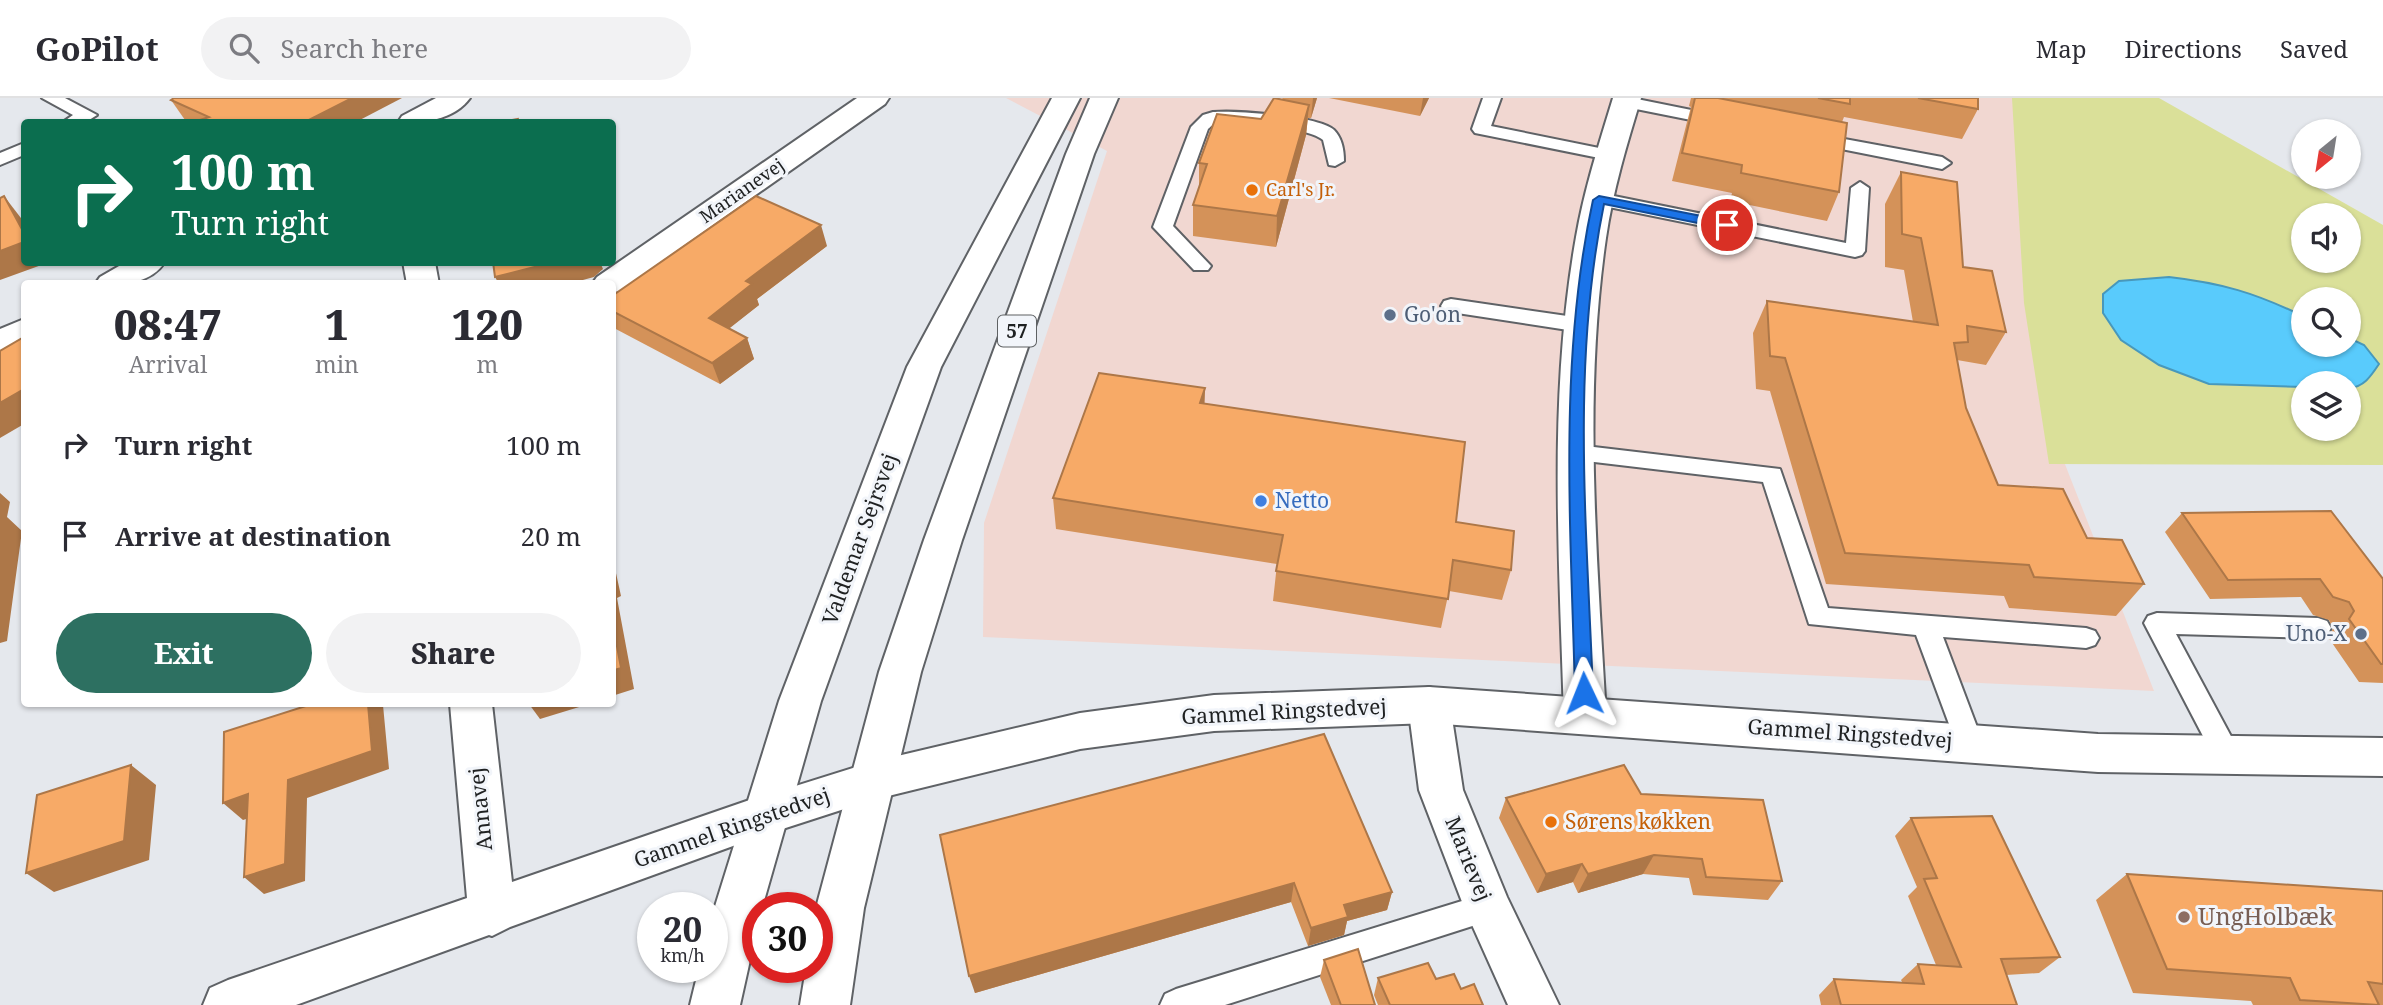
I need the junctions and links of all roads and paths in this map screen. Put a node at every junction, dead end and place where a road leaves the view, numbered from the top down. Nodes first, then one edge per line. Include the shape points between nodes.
1 (51, 98) edge
2 (456, 98) edge
3 (875, 98) edge
4 (1066, 98) edge
5 (1104, 98) edge
6 (1492, 98) edge
7 (1626, 100) edge
8 (79, 119) edge
9 (418, 119) edge
10 (1744, 125) edge
11 (1797, 135) edge
12 (21, 150) edge
13 (1609, 155) junction
14 (0, 160) edge
15 (1335, 161) dead end
16 (1942, 163) dead end
17 (1860, 188) dead end
18 (1599, 200) junction
19 (143, 266) edge
20 (1201, 266) dead end
21 (118, 280) edge
22 (614, 280) edge
23 (1451, 306) dead end
24 (1581, 325) junction
25 (21, 332) edge
26 (0, 343) edge
27 (1577, 453) junction
28 (1926, 625) junction
29 (2318, 628) dead end
30 (2086, 638) dead end
31 (1429, 705) junction
32 (471, 707) edge
33 (1585, 716) junction
34 (1969, 743) junction
35 (2227, 755) junction
36 (2383, 757) edge
37 (873, 781) junction
38 (764, 815) junction
39 (1488, 907) junction
40 (492, 914) junction
41 (228, 1005) edge
42 (715, 1005) edge
43 (825, 1005) edge
44 (1176, 1005) edge
45 (1534, 1005) edge

1 - 8 lane via 88,115
2 - 9 street
3 - 22 street, Marianevej
4 - 38 street, Valdemar Sejrsvej via 924,368 800,701
5 - 37 street, 57 via 943,540 900,673
6 - 13 lane via 1481,129
7 - 10 lane
7 - 13 street
11 - 16 lane
12 - 14 lane
13 - 18 street
15 - 20 lane via 1335,146 1325,132 1310,126 1211,117 1200,127 1163,227
17 - 18 lane via 1855,251
18 - 24 street
19 - 21 street
23 - 24 lane
24 - 27 street
25 - 26 street
27 - 28 lane via 1772,475 1818,617
27 - 33 street
28 - 30 lane
28 - 34 lane
29 - 35 lane via 2157,623
31 - 33 street, Gammel Ringstedvej
31 - 37 street, Gammel Ringstedvej via 1180,716 1080,732
31 - 39 street, Marievej via 1441,790
32 - 40 street, Annavej
33 - 34 street, Gammel Ringstedvej
34 - 35 street, Gammel Ringstedvej via 2098,753
35 - 36 street, Gammel Ringstedvej
37 - 38 street, Gammel Ringstedvej
37 - 43 street, 57 via 840,908
38 - 40 street, Gammel Ringstedvej
38 - 42 street, Valdemar Sejrsvej
39 - 44 lane
39 - 45 street, Marievej
40 - 41 street, Gammel Ringstedvej

